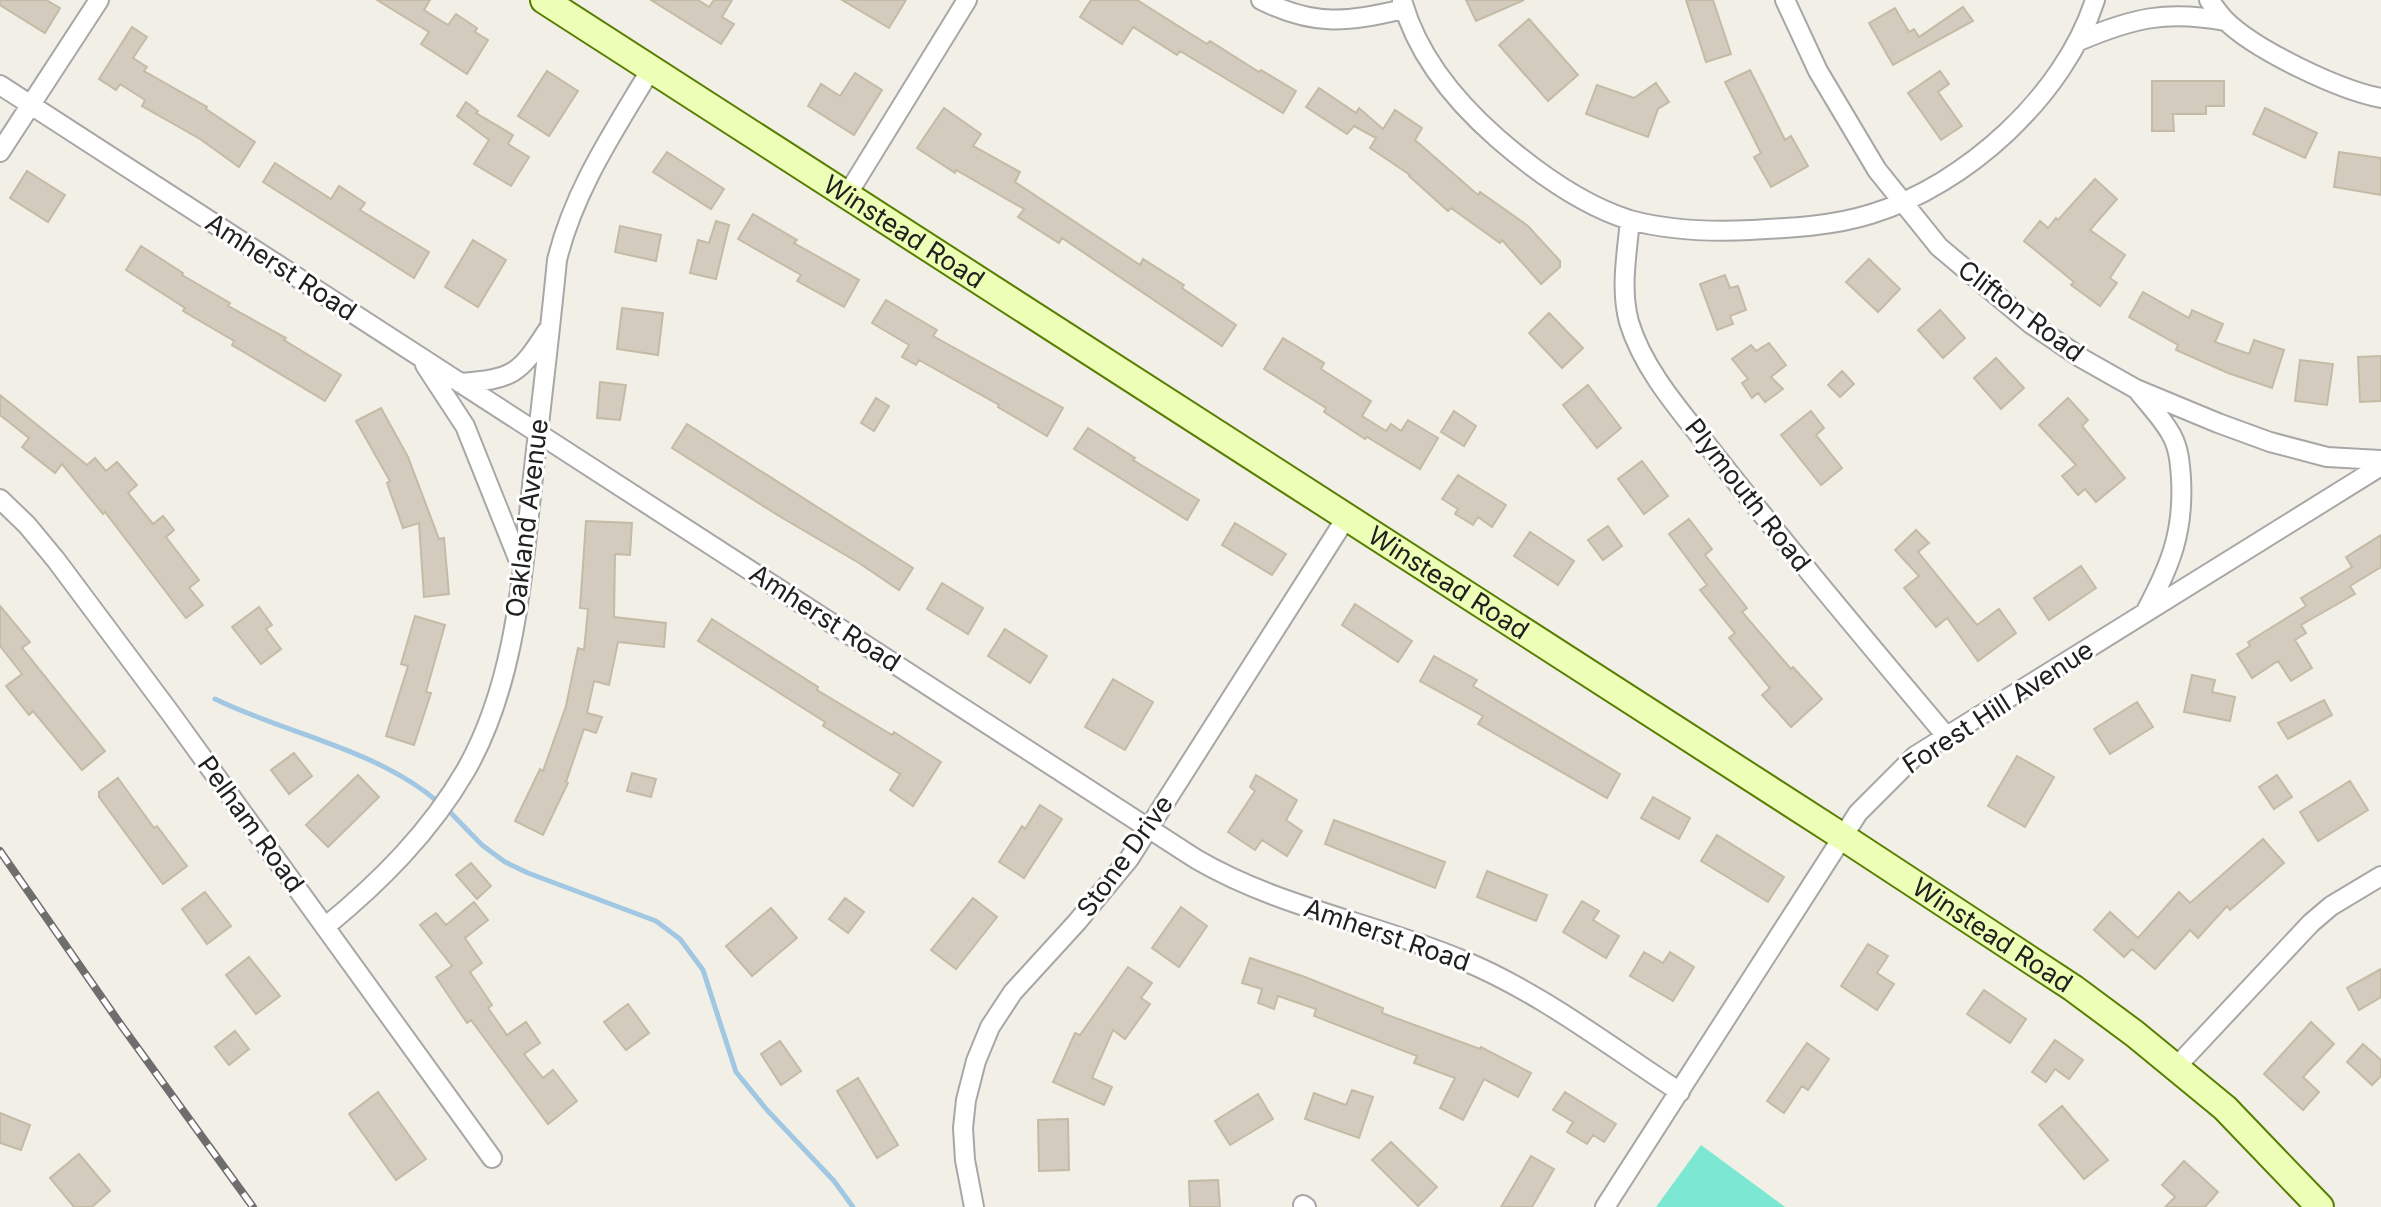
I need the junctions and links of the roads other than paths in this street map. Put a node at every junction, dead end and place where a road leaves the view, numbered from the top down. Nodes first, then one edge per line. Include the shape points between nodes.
1 (99, 0) edge
2 (544, 0) edge
3 (967, 0) edge
4 (1261, 0) edge
5 (1785, 0) edge
6 (2095, 0) edge
7 (2209, 0) edge
8 (1403, 5) edge
9 (2225, 21) junction
10 (2079, 41) junction
11 (651, 69) junction
12 (0, 85) edge
13 (2381, 98) edge
14 (31, 105) junction
15 (0, 152) edge
16 (847, 195) junction
17 (1903, 203) junction
18 (1630, 220) junction
19 (550, 327) junction
20 (415, 354) junction
21 (460, 383) junction
22 (2136, 389) junction
23 (538, 433) junction
24 (2381, 460) edge
25 (2381, 466) edge
26 (0, 499) edge
27 (1346, 518) junction
28 (522, 572) junction
29 (2146, 611) junction
30 (1947, 737) junction
31 (1150, 828) junction
32 (1843, 837) junction
33 (2381, 876) edge
34 (325, 927) junction
35 (2176, 1067) junction
36 (1680, 1092) junction
37 (492, 1158) dead end
38 (974, 1207) edge
39 (1605, 1207) edge
40 (2320, 1207) edge

1 - 14 street
2 - 11 street, Winstead Road
3 - 16 street
4 - 8 street via 1296,16 1331,21
5 - 17 street, Clifton Road via 1837,104
6 - 10 street
7 - 9 street
8 - 18 street via 1444,83 1478,121 1546,176
9 - 10 street via 2163,15
9 - 13 street via 2299,66
10 - 17 street via 2040,95 1988,148 1952,177
11 - 16 street, Winstead Road
11 - 19 street, Oakland Avenue via 587,178 564,232
12 - 14 street, Amherst Road
14 - 15 street
14 - 20 street, Amherst Road
16 - 27 street, Winstead Road
17 - 18 street via 1830,223 1776,229 1727,231
17 - 22 street, Clifton Road via 1939,247 2006,304
18 - 30 street, Plymouth Road via 1624,290 1629,322 1643,356 1746,495
19 - 21 street via 521,368 509,376
19 - 23 street, Oakland Avenue
20 - 21 street, Amherst Road
20 - 28 street via 465,426
21 - 23 street, Amherst Road
22 - 24 street, Clifton Road via 2270,442 2327,457
22 - 29 street via 2173,437 2182,489 2177,544
23 - 28 street, Oakland Avenue
23 - 31 street, Amherst Road
25 - 29 street, Forest Hill Avenue
26 - 34 street, Pelham Road via 56,560
27 - 31 street, Stone Drive
27 - 32 street, Winstead Road
28 - 34 street, Oakland Avenue via 502,683 467,769 409,849
29 - 30 street, Forest Hill Avenue
30 - 32 street, Forest Hill Avenue via 1885,783
31 - 36 street, Amherst Road via 1232,880 1412,941 1504,979
31 - 38 street, Stone Drive via 1086,912 1013,992 990,1027 964,1114
32 - 35 street, Winstead Road via 2073,988
32 - 36 street, Forest Hill Avenue
33 - 35 street via 2311,923
34 - 37 street, Pelham Road
35 - 40 street, Winstead Road via 2225,1108
36 - 39 street, Forest Hill Avenue

